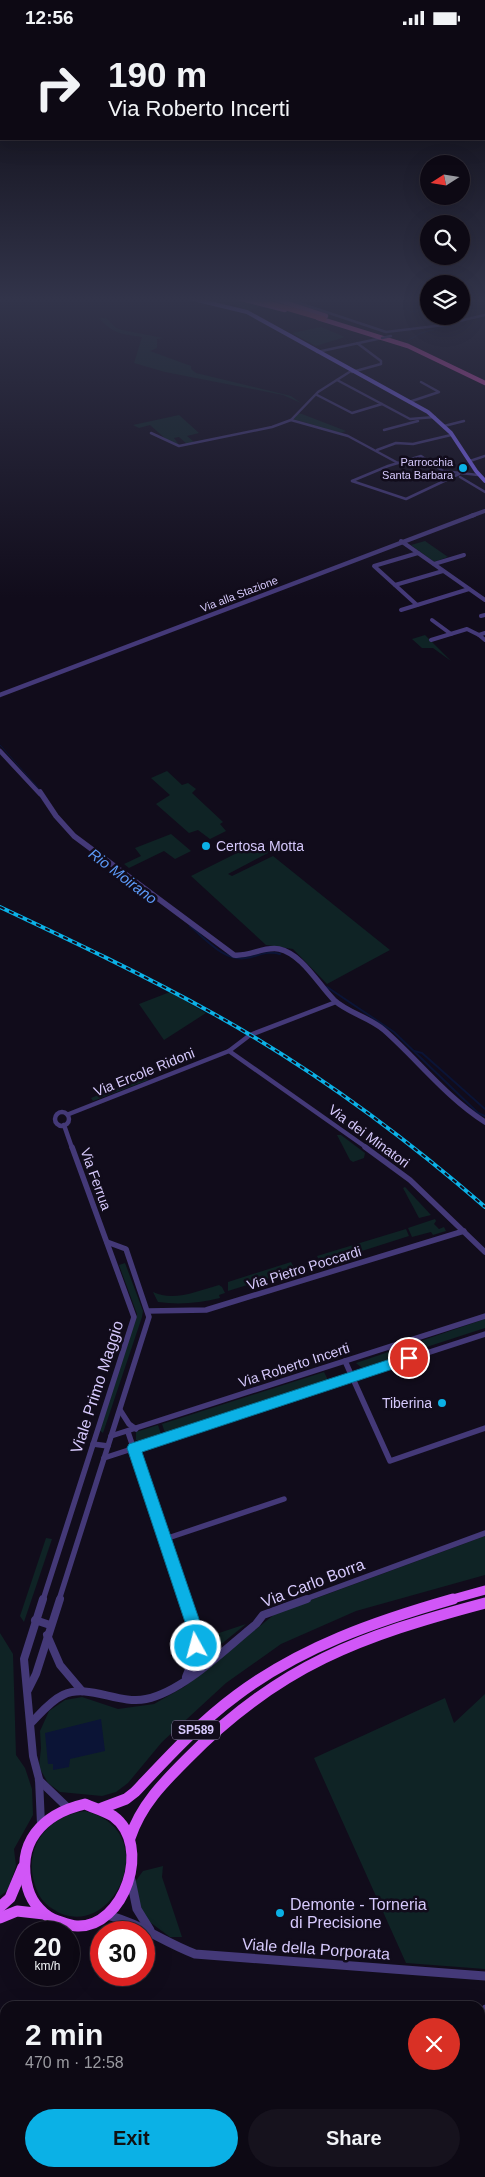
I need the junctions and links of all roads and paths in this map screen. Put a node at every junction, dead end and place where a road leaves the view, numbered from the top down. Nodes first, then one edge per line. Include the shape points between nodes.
1 (314, 398) edge
2 (323, 398) edge
3 (372, 398) edge
4 (402, 398) edge
5 (422, 398) edge
6 (410, 402) junction
7 (382, 403) junction
8 (435, 417) junction
9 (420, 419) junction
10 (291, 420) junction
11 (464, 421) dead end
12 (444, 426) junction
13 (384, 430) dead end
14 (151, 433) dead end
15 (451, 435) junction
16 (377, 450) junction
17 (485, 456) edge
18 (470, 461) junction
19 (398, 463) junction
20 (443, 471) junction
21 (458, 475) junction
22 (478, 475) junction
23 (422, 477) dead end
24 (485, 481) edge
25 (485, 492) edge
26 (485, 511) edge
27 (401, 541) junction
28 (418, 553) junction
29 (464, 555) dead end
30 (434, 564) junction
31 (443, 571) junction
32 (395, 585) junction
33 (469, 589) junction
34 (485, 600) edge
35 (417, 605) junction
36 (401, 611) dead end
37 (432, 621) dead end
38 (485, 633) edge
39 (451, 634) junction
40 (479, 635) junction
41 (431, 640) dead end
42 (485, 640) edge
43 (0, 695) edge
44 (0, 751) edge
45 (336, 1002) junction
46 (228, 1051) junction
47 (69, 1115) junction
48 (485, 1122) edge
49 (64, 1125) junction
50 (464, 1231) junction
51 (107, 1242) junction
52 (485, 1252) edge
53 (148, 1311) junction
54 (485, 1316) edge
55 (485, 1334) edge
56 (345, 1361) junction
57 (352, 1377) junction
58 (120, 1410) junction
59 (485, 1428) edge
60 (136, 1429) junction
61 (128, 1432) junction
62 (111, 1437) junction
63 (93, 1444) junction
64 (108, 1446) junction
65 (134, 1448) junction
66 (104, 1458) junction
67 (284, 1499) dead end
68 (485, 1533) edge
69 (165, 1539) junction
70 (485, 1590) edge
71 (485, 1603) edge
72 (35, 1620) junction
73 (50, 1625) junction
74 (47, 1635) junction
75 (186, 1678) junction
76 (28, 1691) junction
77 (82, 1691) junction
78 (31, 1723) junction
79 (39, 1779) junction
80 (67, 1807) junction
81 (102, 1808) junction
82 (41, 1825) junction
83 (130, 1838) junction
84 (25, 1860) junction
85 (131, 1880) junction
86 (0, 1907) edge
87 (44, 1914) junction
88 (107, 1915) junction
89 (0, 1919) edge
90 (130, 1921) edge
91 (144, 1921) edge
92 (155, 1934) edge
93 (485, 1977) edge

1 - 10 street
2 - 7 street via 352,413
3 - 7 street
4 - 6 main road
5 - 6 street
6 - 8 main road
7 - 9 street via 410,419
8 - 9 street
8 - 12 main road
9 - 13 street
10 - 14 street via 272,427 179,446
10 - 16 street via 348,436
11 - 12 street
12 - 15 main road
15 - 16 street via 413,444 396,443
15 - 18 main road
16 - 19 street
17 - 18 street
18 - 22 main road
19 - 20 street via 421,456
19 - 21 street via 352,481 406,499
20 - 21 street
20 - 23 street
21 - 22 street
21 - 25 street
22 - 24 main road
26 - 27 street, Via alla Stazione
27 - 28 street
27 - 43 street, Via alla Stazione
28 - 30 street
28 - 32 street via 374,566
29 - 30 street
30 - 31 street
31 - 32 street
31 - 33 street
32 - 35 street
33 - 34 street
33 - 35 street
35 - 36 street
37 - 39 street
38 - 40 street
39 - 40 street via 470,629
39 - 41 street
40 - 42 street
44 - 45 street via 80,841 229,953 241,956 259,950 279,949 295,957
45 - 46 street, Via Ercole Ridoni via 250,1035
45 - 48 street via 382,1028 465,1109
46 - 47 street, Via Ercole Ridoni
46 - 50 street, Via dei Minatori via 379,1155
47 - 49 street via 70,1120
47 - 49 street via 59,1113 54,1117 56,1124
49 - 51 street, Via Ferrua
50 - 52 street, Via dei Minatori
50 - 53 street, Via Pietro Poccardi via 206,1309
51 - 53 street via 126,1249
51 - 63 street, Viale Primo Maggio via 134,1317
53 - 58 street, Viale Primo Maggio via 149,1317
54 - 56 street, Via Roberto Incerti
55 - 57 street, Via Roberto Incerti
56 - 57 street
56 - 60 street, Via Roberto Incerti
57 - 59 street via 390,1461
57 - 65 street, Via Roberto Incerti
58 - 60 street
58 - 62 street, Viale Primo Maggio
60 - 61 street, Via Roberto Incerti
61 - 62 street, Via Roberto Incerti
61 - 65 street
62 - 64 street, Viale Primo Maggio
63 - 64 street
63 - 72 street, Viale Primo Maggio
64 - 66 street, Viale Primo Maggio
65 - 66 street, Via Roberto Incerti
65 - 69 street
66 - 73 street, Viale Primo Maggio
67 - 69 street
68 - 75 street, Via Carlo Borra via 262,1615 256,1624
69 - 75 street via 196,1635 193,1662
70 - 81 main road, SP589 via 371,1623 297,1656 211,1716 135,1792
71 - 83 main road, SP589 via 371,1636 326,1656 271,1687 220,1725 160,1786 137,1815
72 - 73 street
72 - 76 street, Viale Primo Maggio via 24,1659
73 - 74 street, Viale Primo Maggio
74 - 76 street, Viale Primo Maggio
74 - 77 street via 63,1670
75 - 77 street, Via Carlo Borra via 161,1694 131,1701
76 - 78 street, Viale Primo Maggio
77 - 78 street via 63,1695
78 - 79 street, Viale Primo Maggio via 33,1757
79 - 80 street
79 - 82 street, Viale Primo Maggio
80 - 81 main road, SP589 via 85,1804
80 - 82 main road, SP589
81 - 83 main road, SP589 via 123,1825
82 - 84 main road, SP589
83 - 85 main road, SP589 via 134,1866
84 - 86 main road, SP589 via 10,1898
84 - 87 main road, SP589 via 28,1889
85 - 88 main road, SP589
85 - 91 street via 137,1909
87 - 88 main road, SP589 via 58,1923 75,1926
87 - 89 main road, SP589 via 16,1911
88 - 90 street, Viale della Porporata
92 - 93 street, Viale della Porporata via 195,1954

